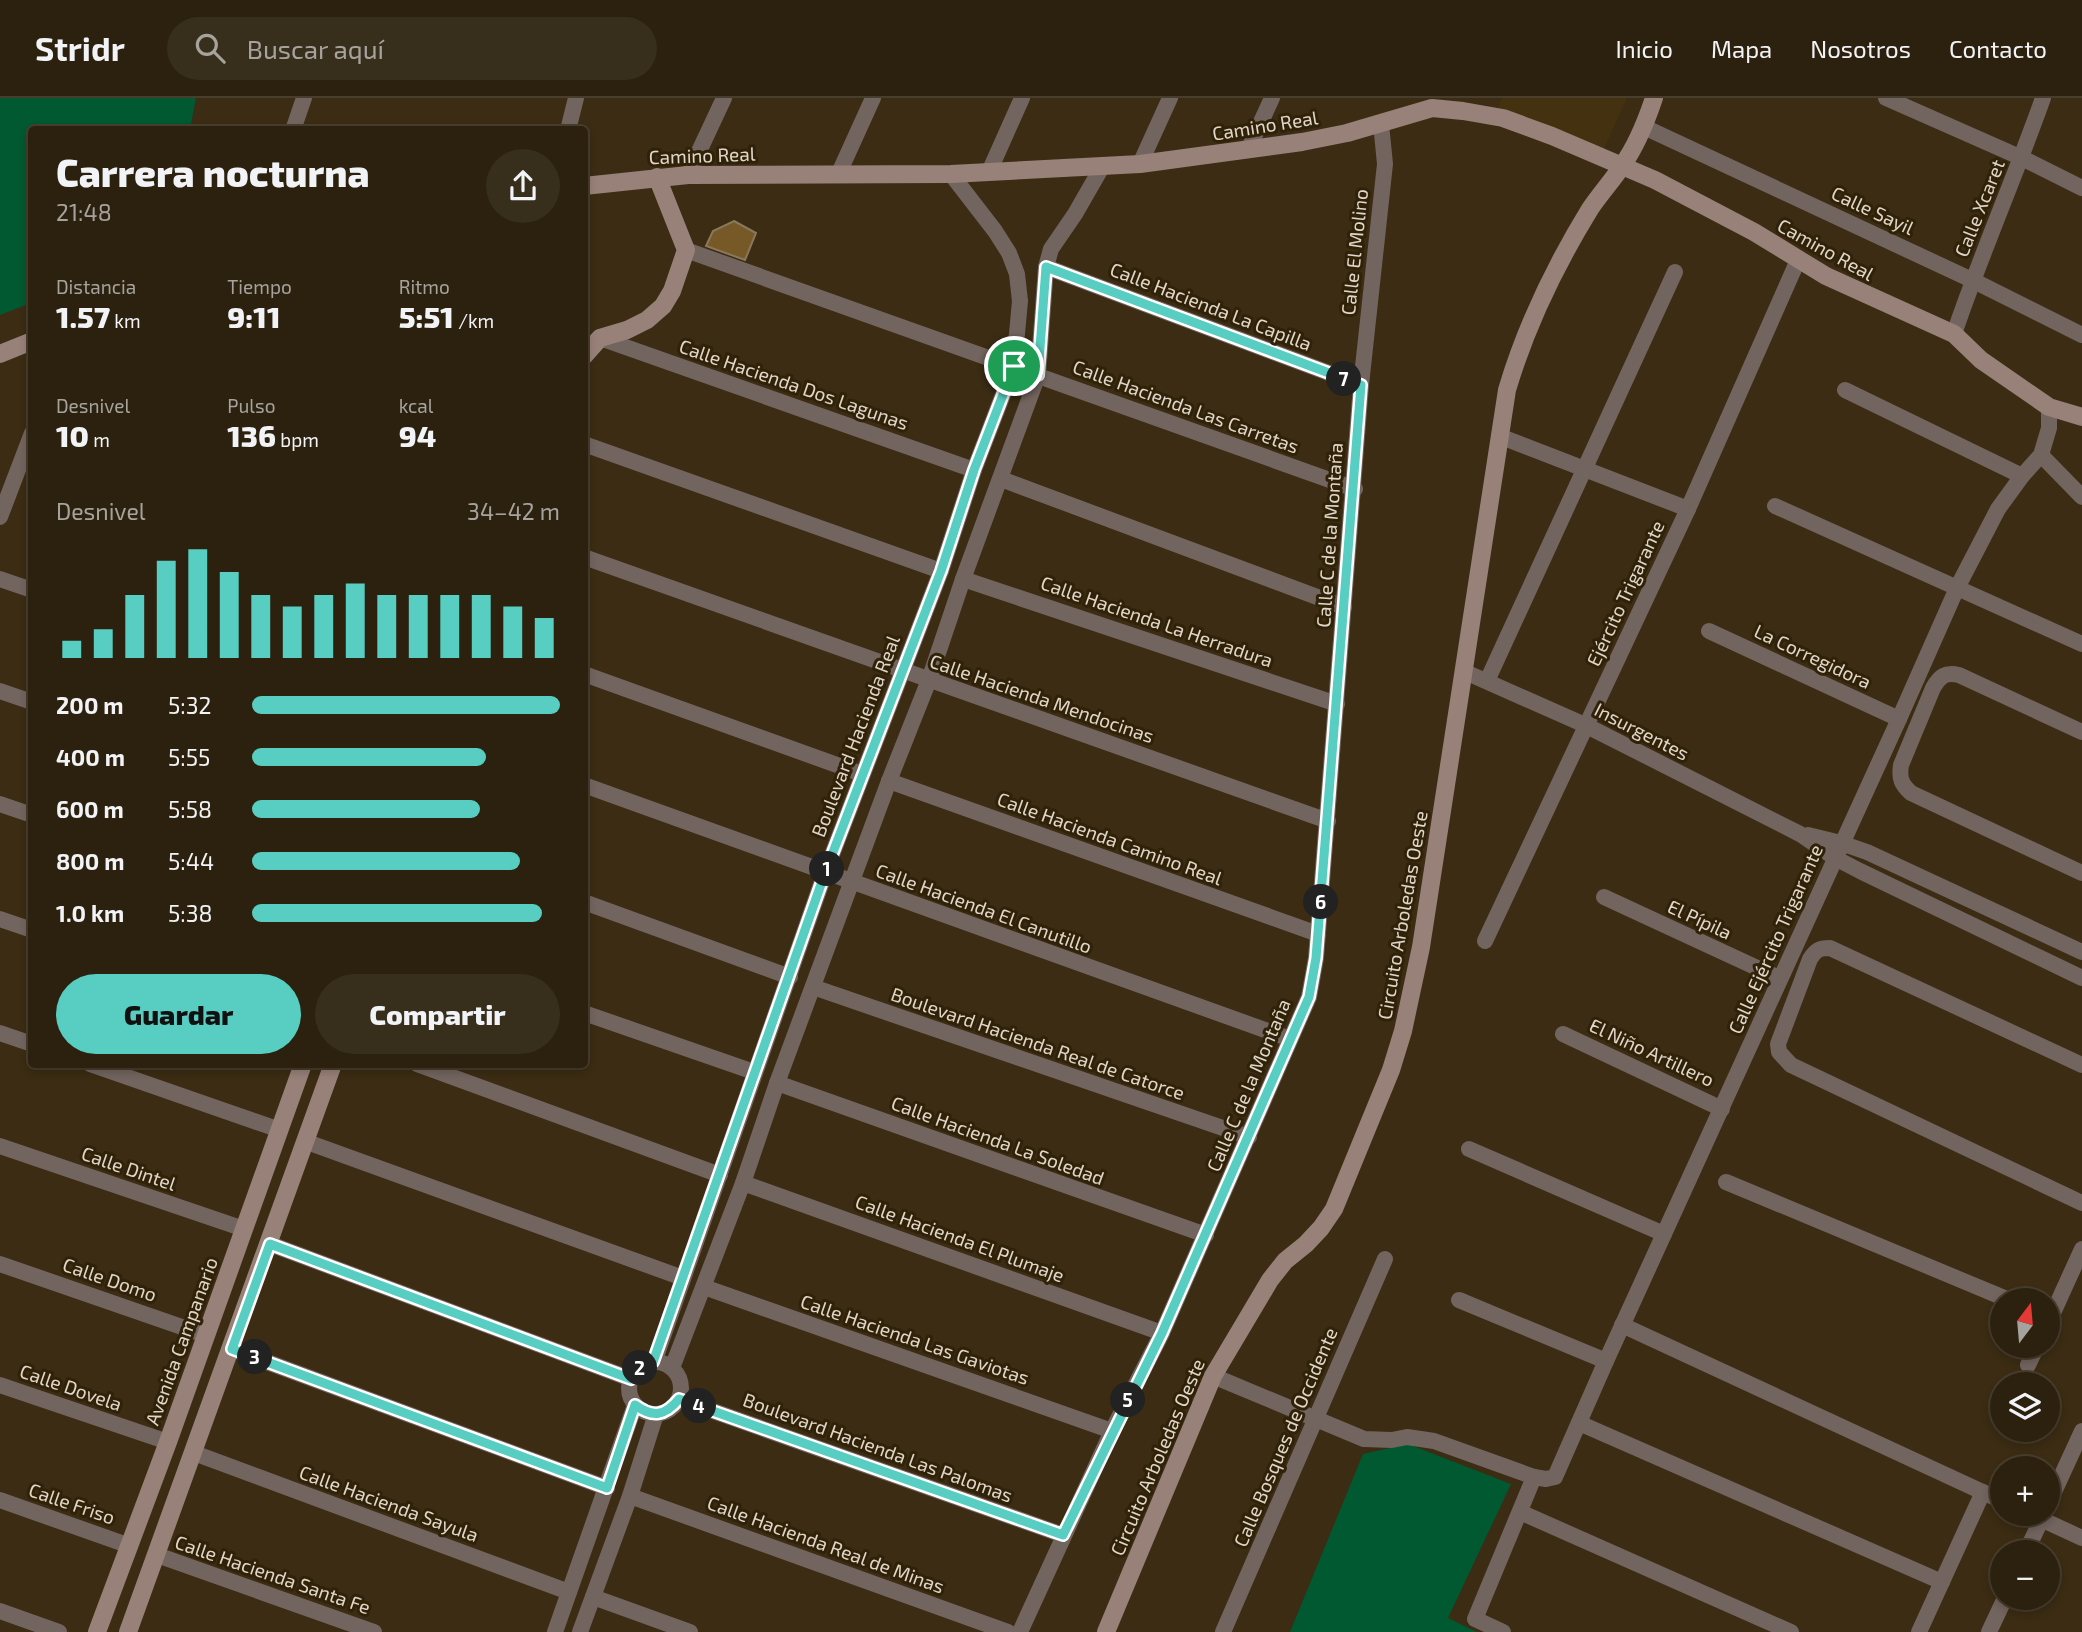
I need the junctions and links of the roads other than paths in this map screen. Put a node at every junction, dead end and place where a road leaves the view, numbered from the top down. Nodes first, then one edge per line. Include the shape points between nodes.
1 (304, 98) edge
2 (576, 98) edge
3 (724, 98) edge
4 (873, 98) edge
5 (1022, 98) edge
6 (1170, 98) edge
7 (1272, 98) edge
8 (1654, 98) edge
9 (1886, 98) edge
10 (2043, 98) edge
11 (1430, 103) edge
12 (1381, 124) junction
13 (294, 126) edge
14 (569, 126) edge
15 (1644, 127) junction
16 (1248, 150) junction
17 (2022, 158) junction
18 (1140, 164) junction
19 (1623, 165) junction
20 (1101, 167) junction
21 (989, 172) junction
22 (839, 173) junction
23 (688, 174) junction
24 (951, 174) junction
25 (657, 177) junction
26 (588, 186) edge
27 (2082, 188) edge
28 (686, 250) junction
29 (1798, 260) junction
30 (1046, 267) junction
31 (1675, 272) dead end
32 (1972, 280) junction
33 (1954, 334) junction
34 (2082, 335) edge
35 (600, 338) junction
36 (28, 343) edge
37 (588, 352) edge
38 (0, 354) edge
39 (1014, 366) junction
40 (1038, 375) junction
41 (1361, 385) junction
42 (1845, 390) dead end
43 (2049, 407) junction
44 (2082, 417) edge
45 (1499, 436) junction
46 (588, 444) edge
47 (28, 454) edge
48 (2041, 455) junction
49 (1584, 468) junction
50 (974, 470) junction
51 (24, 474) edge
52 (2022, 476) junction
53 (1001, 479) junction
54 (1354, 489) junction
55 (2082, 497) edge
56 (1775, 506) dead end
57 (1688, 509) junction
58 (0, 517) edge
59 (588, 558) edge
60 (941, 571) junction
61 (0, 579) edge
62 (963, 579) junction
63 (1957, 588) junction
64 (28, 589) edge
65 (1345, 607) junction
66 (1709, 631) dead end
67 (2082, 644) edge
68 (903, 671) junction
69 (1463, 671) junction
70 (588, 675) edge
71 (929, 680) junction
72 (1488, 681) junction
73 (0, 691) edge
74 (28, 701) edge
75 (1337, 704) junction
76 (1899, 719) junction
77 (1585, 725) junction
78 (2082, 732) edge
79 (862, 774) junction
80 (889, 781) junction
81 (588, 786) edge
82 (0, 804) edge
83 (28, 814) edge
84 (1328, 821) junction
85 (1838, 850) junction
86 (825, 873) junction
87 (2082, 873) edge
88 (851, 883) junction
89 (1604, 897) dead end
90 (588, 903) edge
91 (0, 919) edge
92 (28, 929) edge
93 (1318, 934) junction
94 (1485, 941) dead end
95 (2082, 952) edge
96 (790, 977) junction
97 (1779, 978) junction
98 (2082, 978) edge
99 (813, 987) junction
100 (588, 1014) edge
101 (0, 1033) edge
102 (1563, 1034) dead end
103 (1290, 1039) junction
104 (28, 1043) edge
105 (2082, 1065) edge
106 (102, 1068) edge
107 (302, 1068) edge
108 (332, 1068) edge
109 (428, 1068) edge
110 (754, 1072) junction
111 (777, 1083) junction
112 (1722, 1109) junction
113 (280, 1130) junction
114 (1249, 1137) junction
115 (307, 1142) junction
116 (0, 1146) edge
117 (1469, 1149) dead end
118 (720, 1175) junction
119 (1726, 1182) dead end
120 (743, 1183) junction
121 (2082, 1203) edge
122 (244, 1230) junction
123 (1664, 1234) junction
124 (1206, 1235) junction
125 (270, 1244) junction
126 (2082, 1249) edge
127 (1385, 1259) dead end
128 (0, 1264) edge
129 (683, 1278) junction
130 (704, 1287) junction
131 (1990, 1292) edge
132 (2060, 1294) edge
133 (1459, 1300) dead end
134 (1622, 1325) junction
135 (1162, 1333) junction
136 (205, 1335) junction
137 (232, 1349) junction
138 (2032, 1358) edge
139 (1606, 1361) junction
140 (653, 1362) junction
141 (2028, 1366) dead end
142 (672, 1368) junction
143 (1213, 1376) junction
144 (631, 1379) junction
145 (0, 1385) edge
146 (679, 1399) junction
147 (635, 1405) junction
148 (656, 1414) junction
149 (1315, 1420) junction
150 (1579, 1423) junction
151 (1112, 1431) junction
152 (2082, 1431) edge
153 (168, 1442) junction
154 (194, 1453) junction
155 (2060, 1474) edge
156 (1534, 1477) junction
157 (607, 1488) junction
158 (1983, 1492) junction
159 (1990, 1495) edge
160 (630, 1496) junction
161 (0, 1500) edge
162 (1520, 1512) junction
163 (2060, 1525) edge
164 (1063, 1535) junction
165 (2082, 1538) edge
166 (130, 1546) junction
167 (158, 1555) junction
168 (1942, 1582) junction
169 (569, 1592) junction
170 (593, 1597) junction
171 (1999, 1610) edge
172 (0, 1611) edge
173 (59, 1632) edge
174 (97, 1632) edge
175 (128, 1632) edge
176 (374, 1632) edge
177 (555, 1632) edge
178 (580, 1632) edge
179 (690, 1632) edge
180 (1007, 1632) edge
181 (1020, 1632) edge
182 (1106, 1632) edge
183 (1223, 1632) edge
184 (1503, 1632) edge
185 (1791, 1632) edge
186 (1919, 1632) edge
187 (1989, 1632) edge

1 - 13 street
2 - 14 street
3 - 23 street
4 - 22 street
5 - 21 street
6 - 18 street
7 - 16 street
8 - 15 street, Circuito Arboledas Oeste
9 - 17 street
10 - 17 street, Calle Xcaret
11 - 12 street, Camino Real
11 - 19 street, Camino Real via 1503,118
12 - 16 street, Camino Real
12 - 41 street, Calle El Molino via 1385,164
15 - 19 street, Circuito Arboledas Oeste
15 - 32 street, Calle Sayil
16 - 18 street, Camino Real
17 - 27 street
17 - 32 street, Calle Xcaret
18 - 20 street, Camino Real
19 - 29 street, Camino Real
19 - 45 street, Circuito Arboledas Oeste via 1576,232 1533,315 1510,380
20 - 21 street, Camino Real
20 - 30 street via 1051,249
21 - 24 street, Camino Real
22 - 23 street, Camino Real
22 - 24 street, Camino Real
23 - 25 street, Camino Real
24 - 39 street, Boulevard Hacienda Real via 995,231 1017,274 1020,301
25 - 26 street, Camino Real
25 - 28 street
28 - 35 street via 663,306 647,320
28 - 39 street, Calle Hacienda Las Carretas
29 - 33 street, Camino Real
29 - 57 street, Ejército Trigarante
30 - 40 street
30 - 41 street, Calle Hacienda La Capilla
31 - 49 street
32 - 33 street, Calle Xcaret
32 - 34 street, Calle Sayil
33 - 43 street, Camino Real via 1981,360
35 - 37 street
35 - 50 street, Calle Hacienda Dos Lagunas
36 - 38 street
39 - 40 street, Calle Hacienda Las Carretas
39 - 50 street, Boulevard Hacienda Real
40 - 53 street
40 - 54 street, Calle Hacienda Las Carretas
41 - 54 street, Calle C de la Montaña
42 - 52 street
43 - 44 street, Camino Real
43 - 48 street, Calle Ejército Trigarante
45 - 49 street
45 - 69 street, Circuito Arboledas Oeste
46 - 60 street
47 - 51 street
48 - 52 street, Calle Ejército Trigarante
48 - 55 street
49 - 57 street
49 - 72 street
50 - 60 street, Boulevard Hacienda Real
51 - 58 street
52 - 63 street, Calle Ejército Trigarante via 1997,509
53 - 62 street
53 - 65 street
54 - 65 street, Calle C de la Montaña
56 - 63 street
57 - 77 street, Ejército Trigarante
59 - 68 street, Calle Hacienda Mendocinas
60 - 68 street, Boulevard Hacienda Real
61 - 64 street
62 - 71 street
62 - 75 street, Calle Hacienda La Herradura
63 - 67 street
63 - 76 street, Calle Ejército Trigarante
65 - 75 street, Calle C de la Montaña
66 - 76 street, La Corregidora
68 - 71 street, Calle Hacienda Mendocinas
68 - 79 street, Boulevard Hacienda Real
69 - 72 street, Insurgentes
69 - 143 street, Circuito Arboledas Oeste via 1421,947 1391,1070 1334,1209 1270,1280
70 - 79 street
71 - 80 street
71 - 84 street, Calle Hacienda Mendocinas
72 - 77 street, Insurgentes
73 - 74 street
75 - 84 street, Calle C de la Montaña
76 - 85 street, Calle Ejército Trigarante
77 - 85 street, Insurgentes
77 - 94 street, Ejército Trigarante
78 - 87 street via 1959,675 1944,674 1933,688 1899,776 1911,793
79 - 86 street, Boulevard Hacienda Real
80 - 88 street
80 - 93 street, Calle Hacienda Camino Real
81 - 86 street, Calle Hacienda El Canutillo
82 - 83 street
84 - 93 street, Calle C de la Montaña
85 - 95 street via 1867,852
85 - 97 street, Calle Ejército Trigarante
85 - 98 street
86 - 88 street, Calle Hacienda El Canutillo
86 - 96 street, Boulevard Hacienda Real
88 - 99 street
88 - 103 street, Calle Hacienda El Canutillo
89 - 97 street, El Pípila
90 - 96 street
91 - 92 street
93 - 103 street, Calle C de la Montaña via 1309,997
96 - 110 street, Boulevard Hacienda Real
97 - 112 street, Calle Ejército Trigarante
99 - 111 street
99 - 114 street, Boulevard Hacienda Real de Catorce
100 - 110 street
101 - 104 street
102 - 112 street, El Niño Artillero
103 - 114 street, Calle C de la Montaña
105 - 121 street via 1830,948 1821,948 1810,959 1778,1044 1791,1065
106 - 113 street
107 - 113 street, Avenida Campanario
108 - 115 street
109 - 118 street
110 - 118 street, Boulevard Hacienda Real
111 - 120 street
111 - 124 street, Calle Hacienda La Soledad
112 - 123 street, Calle Ejército Trigarante
113 - 122 street, Avenida Campanario
114 - 124 street, Calle C de la Montaña
115 - 125 street
115 - 129 street
116 - 122 street, Calle Dintel
117 - 123 street
118 - 129 street, Boulevard Hacienda Real
119 - 131 street
120 - 130 street
120 - 135 street, Calle Hacienda El Plumaje
122 - 136 street, Avenida Campanario
123 - 134 street, Calle Ejército Trigarante
124 - 135 street, Calle C de la Montaña
125 - 137 street
125 - 144 street
126 - 132 street
127 - 149 street, Calle Bosques de Occidente
128 - 136 street, Calle Domo
129 - 140 street, Boulevard Hacienda Real
130 - 142 street
130 - 151 street, Calle Hacienda Las Gaviotas
133 - 139 street
134 - 139 street, Calle Ejército Trigarante
134 - 158 street
135 - 151 street, Calle C de la Montaña
136 - 153 street, Avenida Campanario
137 - 154 street
137 - 157 street
138 - 141 street
139 - 150 street, Calle Ejército Trigarante
140 - 142 street
140 - 144 street
142 - 146 street via 679,1377
143 - 149 street
143 - 182 street, Circuito Arboledas Oeste
144 - 147 street via 629,1393
145 - 153 street, Calle Dovela
146 - 148 street via 670,1410
146 - 164 street, Boulevard Hacienda Las Palomas
147 - 148 street
147 - 157 street
148 - 160 street
149 - 156 street via 1364,1440 1407,1437 1434,1441
149 - 183 street, Calle Bosques de Occidente
150 - 156 street, Calle Ejército Trigarante via 1555,1478
150 - 168 street
151 - 164 street, Calle C de la Montaña
152 - 155 street
153 - 166 street, Avenida Campanario
154 - 167 street
154 - 169 street, Calle Hacienda Sayula
156 - 162 street
157 - 169 street
158 - 159 street
158 - 168 street
160 - 170 street
160 - 180 street, Calle Hacienda Real de Minas
161 - 166 street, Calle Friso
162 - 184 street via 1475,1619
162 - 185 street
163 - 165 street
164 - 181 street, Calle C de la Montaña
166 - 174 street, Avenida Campanario
167 - 175 street
167 - 176 street, Calle Hacienda Santa Fe
168 - 186 street
169 - 177 street
170 - 178 street
170 - 179 street
171 - 187 street
172 - 173 street

